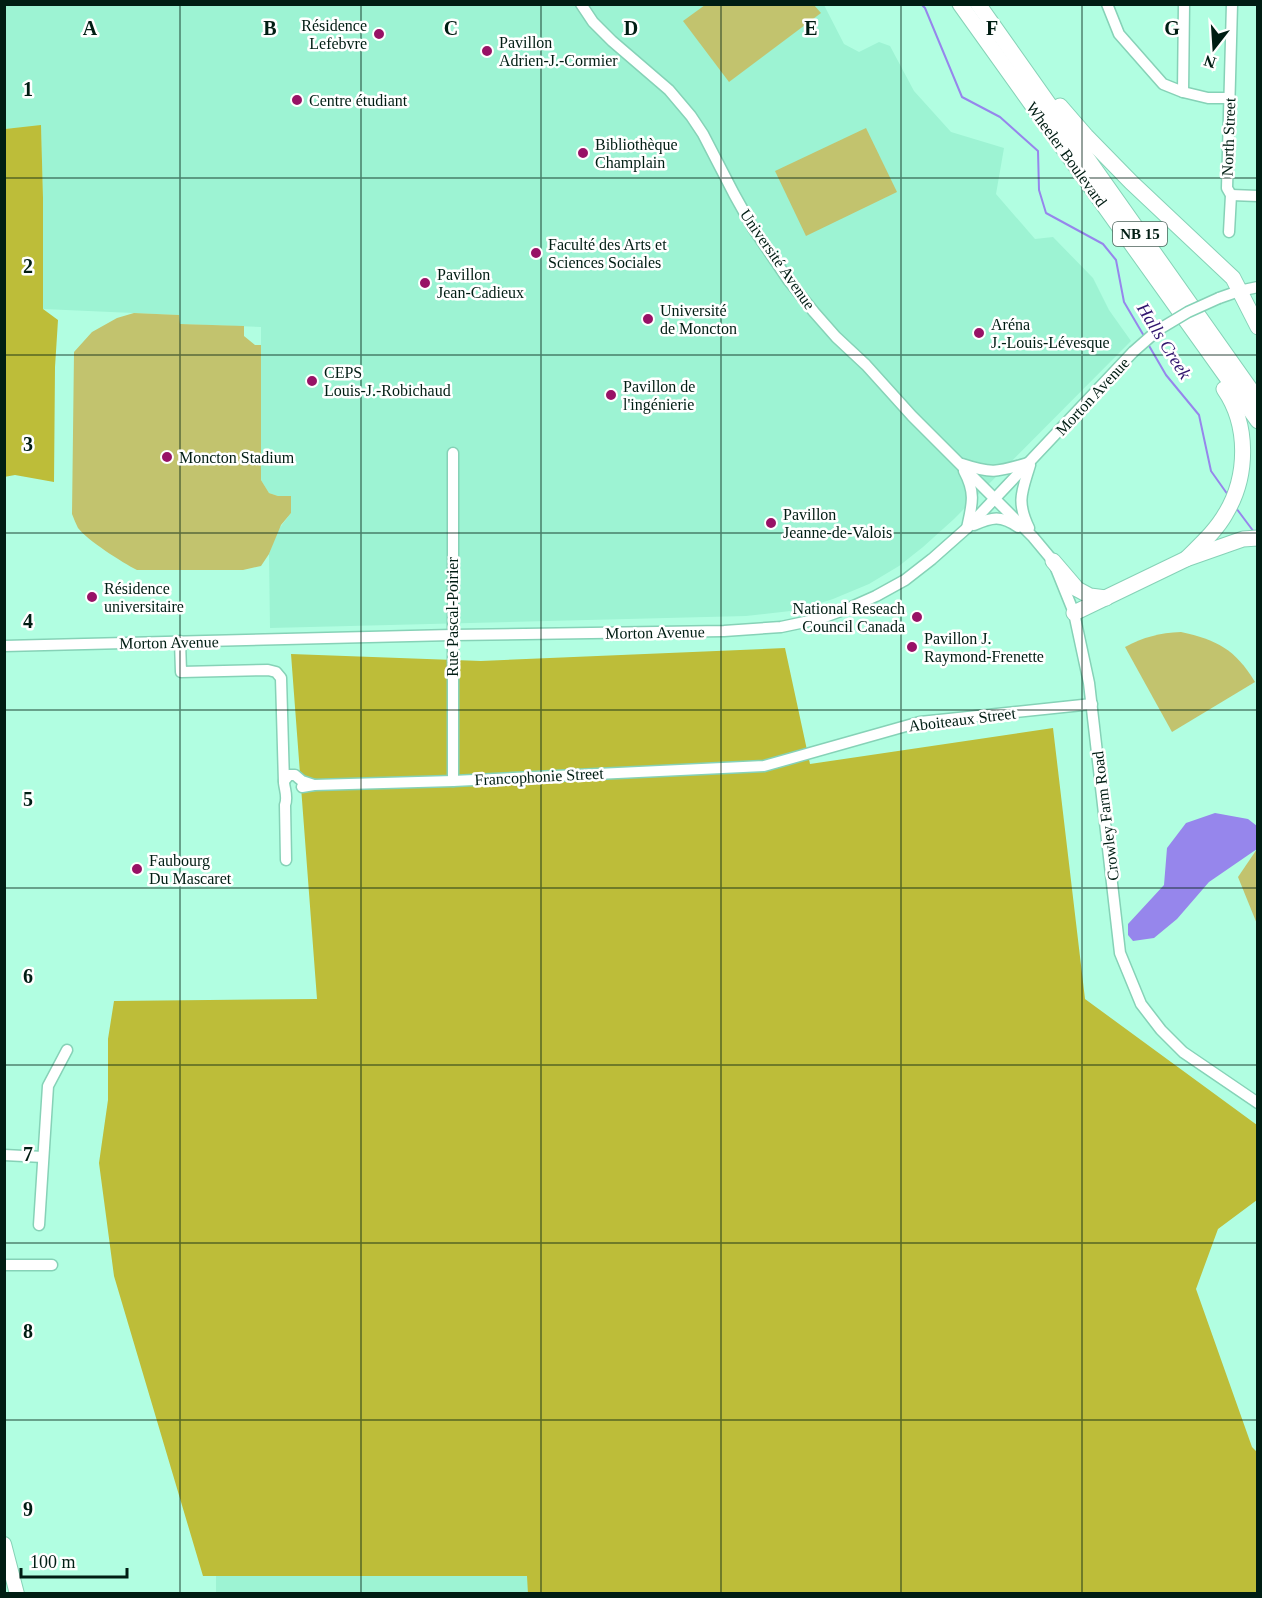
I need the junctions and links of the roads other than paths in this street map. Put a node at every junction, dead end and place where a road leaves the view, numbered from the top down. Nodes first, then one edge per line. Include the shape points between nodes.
1 (581, 4) edge
2 (960, 4) edge
3 (978, 4) edge
4 (1107, 4) edge
5 (1184, 4) edge
6 (1232, 4) edge
7 (1022, 67) junction
8 (1183, 92) junction
9 (1230, 98) junction
10 (1231, 195) junction
11 (1257, 196) edge
12 (1229, 232) dead end
13 (1134, 248) junction
14 (1257, 287) edge
15 (1239, 291) junction
16 (1257, 314) edge
17 (1257, 319) edge
18 (1257, 327) edge
19 (1257, 400) edge
20 (1257, 421) edge
21 (453, 453) dead end
22 (1031, 462) junction
23 (959, 463) junction
24 (996, 498) junction
25 (967, 528) junction
26 (1034, 537) junction
27 (1250, 539) edge
28 (1186, 559) junction
29 (1053, 561) junction
30 (1106, 598) junction
31 (1074, 613) junction
32 (452, 635) junction
33 (180, 642) junction
34 (4, 645) edge
35 (1092, 704) junction
36 (764, 766) joint
37 (453, 781) junction
38 (291, 785) junction
39 (286, 860) dead end
40 (67, 1050) dead end
41 (1257, 1103) edge
42 (4, 1155) edge
43 (43, 1157) junction
44 (39, 1225) dead end
45 (4, 1265) edge
46 (52, 1265) dead end
47 (4, 1544) edge
48 (17, 1593) edge

1 - 23 street, Université Avenue via 593,22 669,90 691,116 753,228 814,312
2 - 13 highway, Wheeler Boulevard / NB 15
3 - 7 highway, Wheeler Boulevard / NB 15
4 - 8 street via 1119,34 1163,84
5 - 8 street
6 - 9 street, North Street
7 - 15 highway via 1131,182 1233,278
7 - 19 highway, Wheeler Boulevard / NB 15
8 - 9 street
9 - 10 street, North Street via 1227,188
10 - 11 street
10 - 12 street, North Street
13 - 20 highway, Wheeler Boulevard / NB 15
13 - 28 highway via 1156,289 1233,401 1242,434 1239,486 1226,513
14 - 15 street, Morton Avenue
15 - 18 highway
15 - 22 street, Morton Avenue, bridge via 1188,312 1158,330
16 - 17 highway
21 - 32 street, Rue Pascal-Poirier
22 - 23 street via 996,472
22 - 24 street, Morton Avenue
22 - 26 street via 1021,500 1022,513
23 - 24 street, Université Avenue
23 - 25 street via 972,492
24 - 25 street, Morton Avenue
24 - 26 street, Crowley Farm Road
25 - 26 street via 998,518 1009,520
25 - 32 street, Morton Avenue via 905,580 876,596 819,619 782,627
26 - 29 street, Crowley Farm Road
27 - 28 highway
28 - 30 highway
29 - 30 highway via 1077,589
29 - 31 street, Crowley Farm Road
30 - 31 highway
31 - 35 street, Crowley Farm Road
32 - 33 street, Morton Avenue
32 - 37 street, Rue Pascal-Poirier
33 - 34 street, Morton Avenue
33 - 38 street via 182,672 268,670 279,675
35 - 36 street, Aboiteaux Street via 920,722
35 - 41 street, Crowley Farm Road via 1120,953 1141,1004 1183,1052
36 - 37 street, Francophonie Street
37 - 38 street, Francophonie Street
38 - 39 street via 285,805
40 - 43 street via 48,1086
42 - 43 street
43 - 44 street
45 - 46 street
47 - 48 main road

